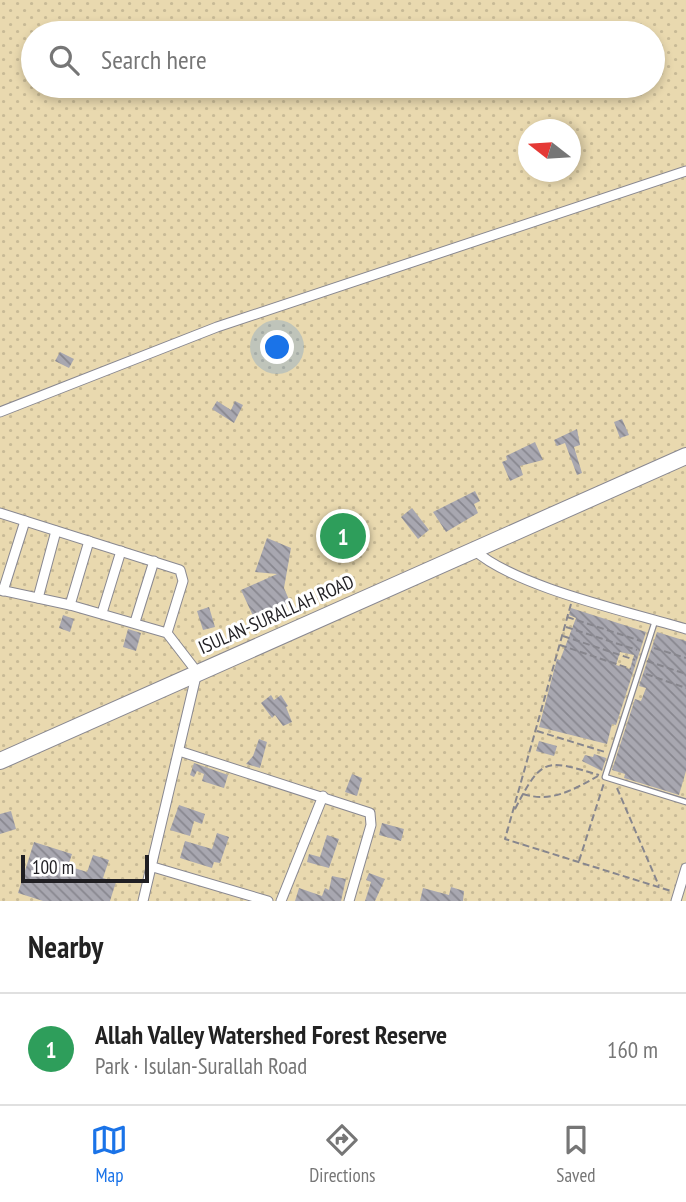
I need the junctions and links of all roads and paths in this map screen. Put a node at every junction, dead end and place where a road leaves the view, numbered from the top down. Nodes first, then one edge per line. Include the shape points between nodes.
1 (686, 171) edge
2 (0, 412) edge
3 (686, 456) edge
4 (0, 513) edge
5 (25, 521) junction
6 (57, 531) junction
7 (89, 541) junction
8 (473, 549) junction
9 (121, 551) junction
10 (154, 561) junction
11 (1, 591) edge
12 (574, 594) junction
13 (38, 598) junction
14 (71, 605) junction
15 (102, 613) junction
16 (567, 617) junction
17 (656, 620) junction
18 (135, 622) junction
19 (564, 626) junction
20 (686, 629) edge
21 (167, 633) junction
22 (562, 636) junction
23 (648, 644) junction
24 (559, 645) junction
25 (645, 653) junction
26 (686, 658) edge
27 (643, 661) junction
28 (639, 672) junction
29 (197, 673) junction
30 (686, 674) edge
31 (686, 688) edge
32 (535, 730) junction
33 (179, 751) junction
34 (613, 754) junction
35 (0, 761) edge
36 (598, 775) junction
37 (606, 777) junction
38 (613, 779) junction
39 (523, 793) junction
40 (323, 796) junction
41 (686, 802) edge
42 (512, 815) junction
43 (579, 862) junction
44 (153, 867) junction
45 (686, 868) edge
46 (659, 887) junction
47 (677, 897) edge
48 (143, 901) edge
49 (268, 901) edge
50 (281, 901) edge
51 (349, 901) edge

1 - 2 street via 217,327
3 - 8 highway, ISULAN-SURALLAH ROAD
4 - 5 street
5 - 6 street
5 - 11 street
6 - 7 street
6 - 13 street
7 - 9 street
7 - 14 street
8 - 12 street via 513,575
8 - 29 highway, ISULAN-SURALLAH ROAD
9 - 10 street
9 - 15 street
10 - 18 street
10 - 21 street via 180,570 184,577
11 - 13 street
12 - 16 path
12 - 17 street
13 - 14 street
14 - 15 street
15 - 18 street
16 - 19 path
16 - 23 path
17 - 20 street
17 - 23 lane
18 - 21 street
19 - 22 path
19 - 25 path
21 - 29 street
22 - 24 path
22 - 27 path
23 - 25 lane
23 - 26 path
24 - 28 path
24 - 32 path
25 - 27 lane
27 - 28 lane
27 - 30 path
28 - 31 path
28 - 34 lane
29 - 33 street
29 - 35 highway, ISULAN-SURALLAH ROAD
32 - 34 path
32 - 42 path
33 - 40 street
33 - 44 street
34 - 37 lane
36 - 37 path
36 - 39 path via 554,797
36 - 39 path via 548,764
37 - 38 lane
37 - 43 path
38 - 41 lane
38 - 46 path
39 - 42 path
40 - 50 street
40 - 51 street via 363,809 372,819
42 - 43 path via 505,839
43 - 46 path
44 - 48 street
44 - 49 street
45 - 47 street
46 - 47 path

